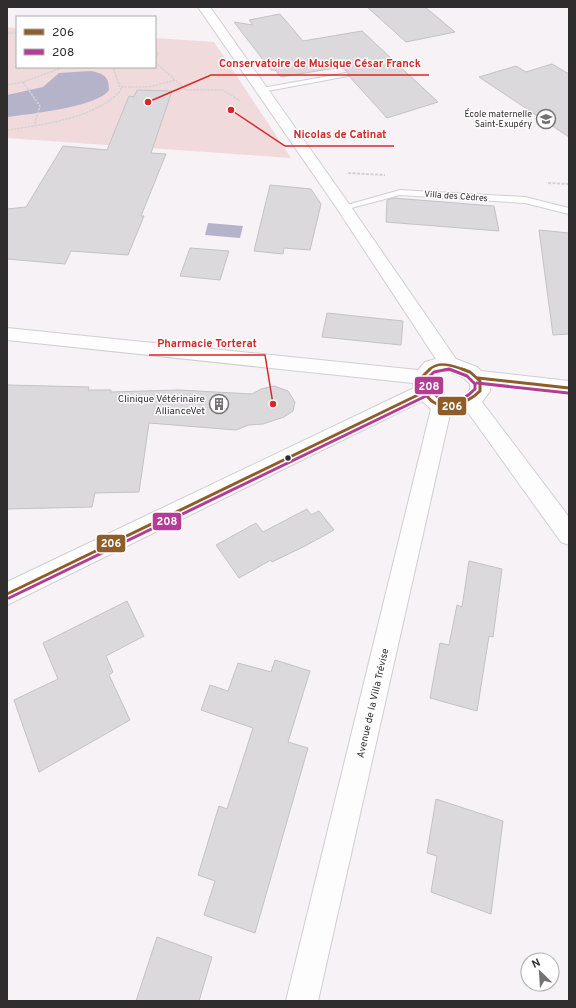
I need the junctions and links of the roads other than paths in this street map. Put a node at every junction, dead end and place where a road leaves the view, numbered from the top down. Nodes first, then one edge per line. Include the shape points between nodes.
1 (204, 7) edge
2 (346, 75) dead end
3 (265, 94) junction
4 (344, 207) junction
5 (569, 211) edge
6 (7, 334) edge
7 (449, 364) junction
8 (478, 378) junction
9 (569, 388) edge
10 (430, 391) junction
11 (472, 403) junction
12 (569, 535) edge
13 (7, 594) edge
14 (302, 1001) edge

1 - 3 street
2 - 3 lane
3 - 4 street
4 - 5 lane, Villa des Cèdres via 400,192 525,200
4 - 7 street
6 - 10 street
7 - 8 street via 466,368
7 - 10 street via 432,367
8 - 9 street
8 - 11 street via 480,392
10 - 11 street via 458,407
10 - 13 street
10 - 14 street, Avenue de la Villa Trévise
11 - 12 street

